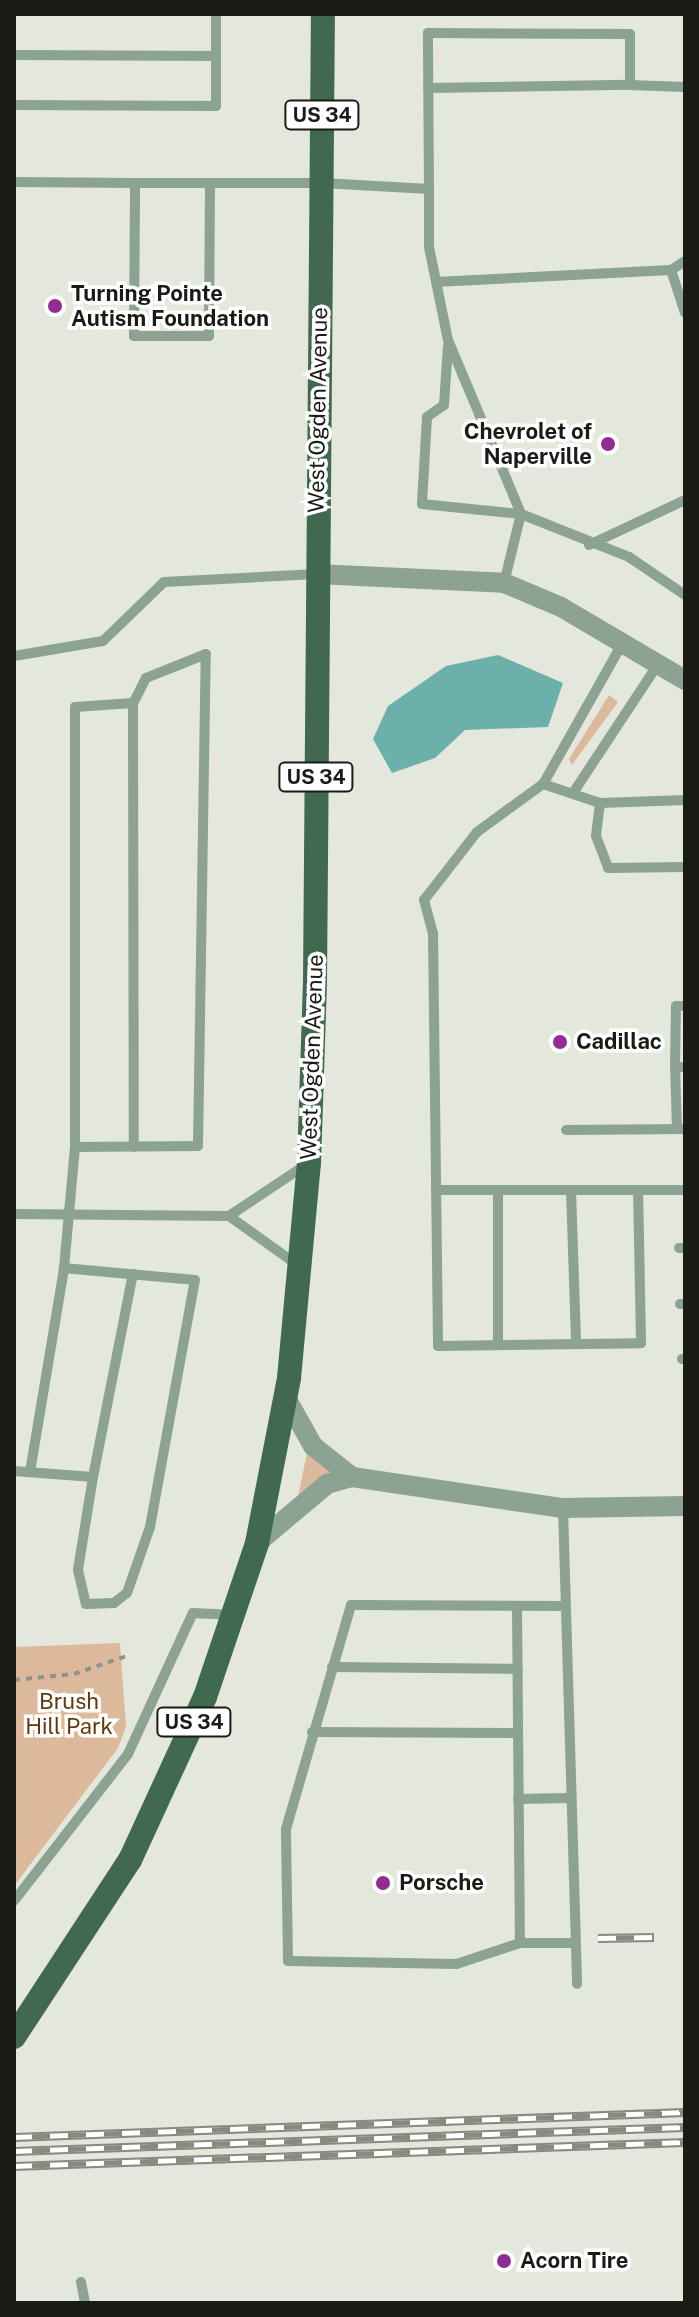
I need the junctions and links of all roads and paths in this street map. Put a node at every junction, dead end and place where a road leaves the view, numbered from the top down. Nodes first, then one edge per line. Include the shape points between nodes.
1 (216, 14) edge
2 (323, 14) edge
3 (14, 55) edge
4 (216, 56) junction
5 (630, 85) junction
6 (685, 87) edge
7 (428, 88) junction
8 (14, 105) edge
9 (14, 182) edge
10 (135, 183) junction
11 (210, 183) junction
12 (322, 183) junction
13 (429, 189) junction
14 (685, 261) edge
15 (671, 270) junction
16 (436, 282) junction
17 (685, 313) edge
18 (448, 340) junction
19 (685, 500) edge
20 (521, 514) junction
21 (589, 545) junction
22 (316, 574) junction
23 (504, 583) junction
24 (685, 595) edge
25 (622, 644) junction
26 (14, 656) edge
27 (656, 667) junction
28 (685, 680) edge
29 (133, 703) junction
30 (543, 784) junction
31 (573, 793) junction
32 (685, 800) edge
33 (600, 803) junction
34 (685, 867) edge
35 (685, 1006) edge
36 (680, 1067) edge
37 (681, 1129) edge
38 (566, 1130) dead end
39 (75, 1147) junction
40 (134, 1147) junction
41 (309, 1163) junction
42 (436, 1190) junction
43 (498, 1190) junction
44 (571, 1190) junction
45 (638, 1190) junction
46 (685, 1190) edge
47 (14, 1214) edge
48 (69, 1214) junction
49 (229, 1216) junction
50 (64, 1268) junction
51 (302, 1269) junction
52 (133, 1274) junction
53 (576, 1343) junction
54 (498, 1345) junction
55 (286, 1398) junction
56 (14, 1471) edge
57 (30, 1472) junction
58 (93, 1477) junction
59 (352, 1477) junction
60 (685, 1506) edge
61 (563, 1508) junction
62 (257, 1543) junction
63 (563, 1606) junction
64 (517, 1607) junction
65 (236, 1615) junction
66 (127, 1656) dead end
67 (332, 1667) junction
68 (518, 1669) junction
69 (14, 1680) edge
70 (312, 1732) junction
71 (518, 1733) junction
72 (570, 1798) junction
73 (518, 1799) junction
74 (14, 1901) edge
75 (520, 1943) junction
76 (575, 1943) junction
77 (577, 1984) dead end
78 (14, 2037) edge
79 (81, 2282) dead end
80 (85, 2303) edge

1 - 4 lane
2 - 12 main road, West Ogden Avenue / US 34
3 - 4 lane
4 - 8 lane via 216,106
5 - 6 lane
5 - 7 lane
5 - 7 lane via 630,34 428,33
7 - 13 lane
9 - 10 lane
10 - 11 lane
10 - 11 lane via 134,336 209,336
11 - 12 lane
12 - 13 lane
12 - 22 main road, West Ogden Avenue / US 34
13 - 16 lane
14 - 15 lane
15 - 16 lane
15 - 17 lane
16 - 18 lane
18 - 20 lane
18 - 20 lane via 444,405 427,417 422,504
19 - 21 lane
20 - 21 lane
20 - 23 lane
21 - 24 lane via 629,557
22 - 23 street
22 - 26 lane via 164,582 103,641
22 - 41 main road, West Ogden Avenue / US 34
23 - 25 street
25 - 27 street
25 - 30 lane
27 - 28 street
27 - 31 lane
29 - 39 lane via 75,707
29 - 40 lane
29 - 40 lane via 146,678 206,654 198,1146
30 - 31 lane
30 - 42 lane via 477,832 424,900 433,933
31 - 33 lane
32 - 33 lane
33 - 34 lane via 596,836 608,868
35 - 36 lane via 676,1006
36 - 37 lane
37 - 38 lane
39 - 40 lane
39 - 48 lane
41 - 49 lane
41 - 51 main road, West Ogden Avenue / US 34
42 - 43 lane
42 - 54 lane via 438,1346
43 - 44 lane
43 - 54 lane
44 - 45 lane
44 - 53 lane
45 - 46 lane
45 - 53 lane via 641,1343
47 - 48 lane
48 - 49 lane
48 - 50 lane
49 - 51 lane
50 - 52 lane
50 - 57 lane
51 - 55 main road, West Ogden Avenue / US 34
52 - 58 lane
52 - 58 lane via 195,1280 150,1527 127,1593 114,1603 86,1604 78,1570
53 - 54 lane
55 - 59 street via 313,1446
55 - 62 main road, West Ogden Avenue / US 34
56 - 57 lane
57 - 58 lane
59 - 61 street
59 - 62 street via 314,1493
60 - 61 street
61 - 63 lane
62 - 65 main road, West Ogden Avenue / US 34
63 - 64 lane
63 - 72 lane
64 - 67 lane via 351,1605
64 - 68 lane
65 - 74 lane via 193,1613 128,1754
65 - 78 main road, West Ogden Avenue / US 34 via 130,1860
66 - 69 path via 74,1674
67 - 68 lane
67 - 70 lane
68 - 71 lane
70 - 71 lane
70 - 75 lane via 286,1829 288,1961 457,1964
71 - 73 lane
72 - 73 lane
72 - 76 lane
73 - 75 lane
75 - 76 lane
76 - 77 lane
79 - 80 lane

